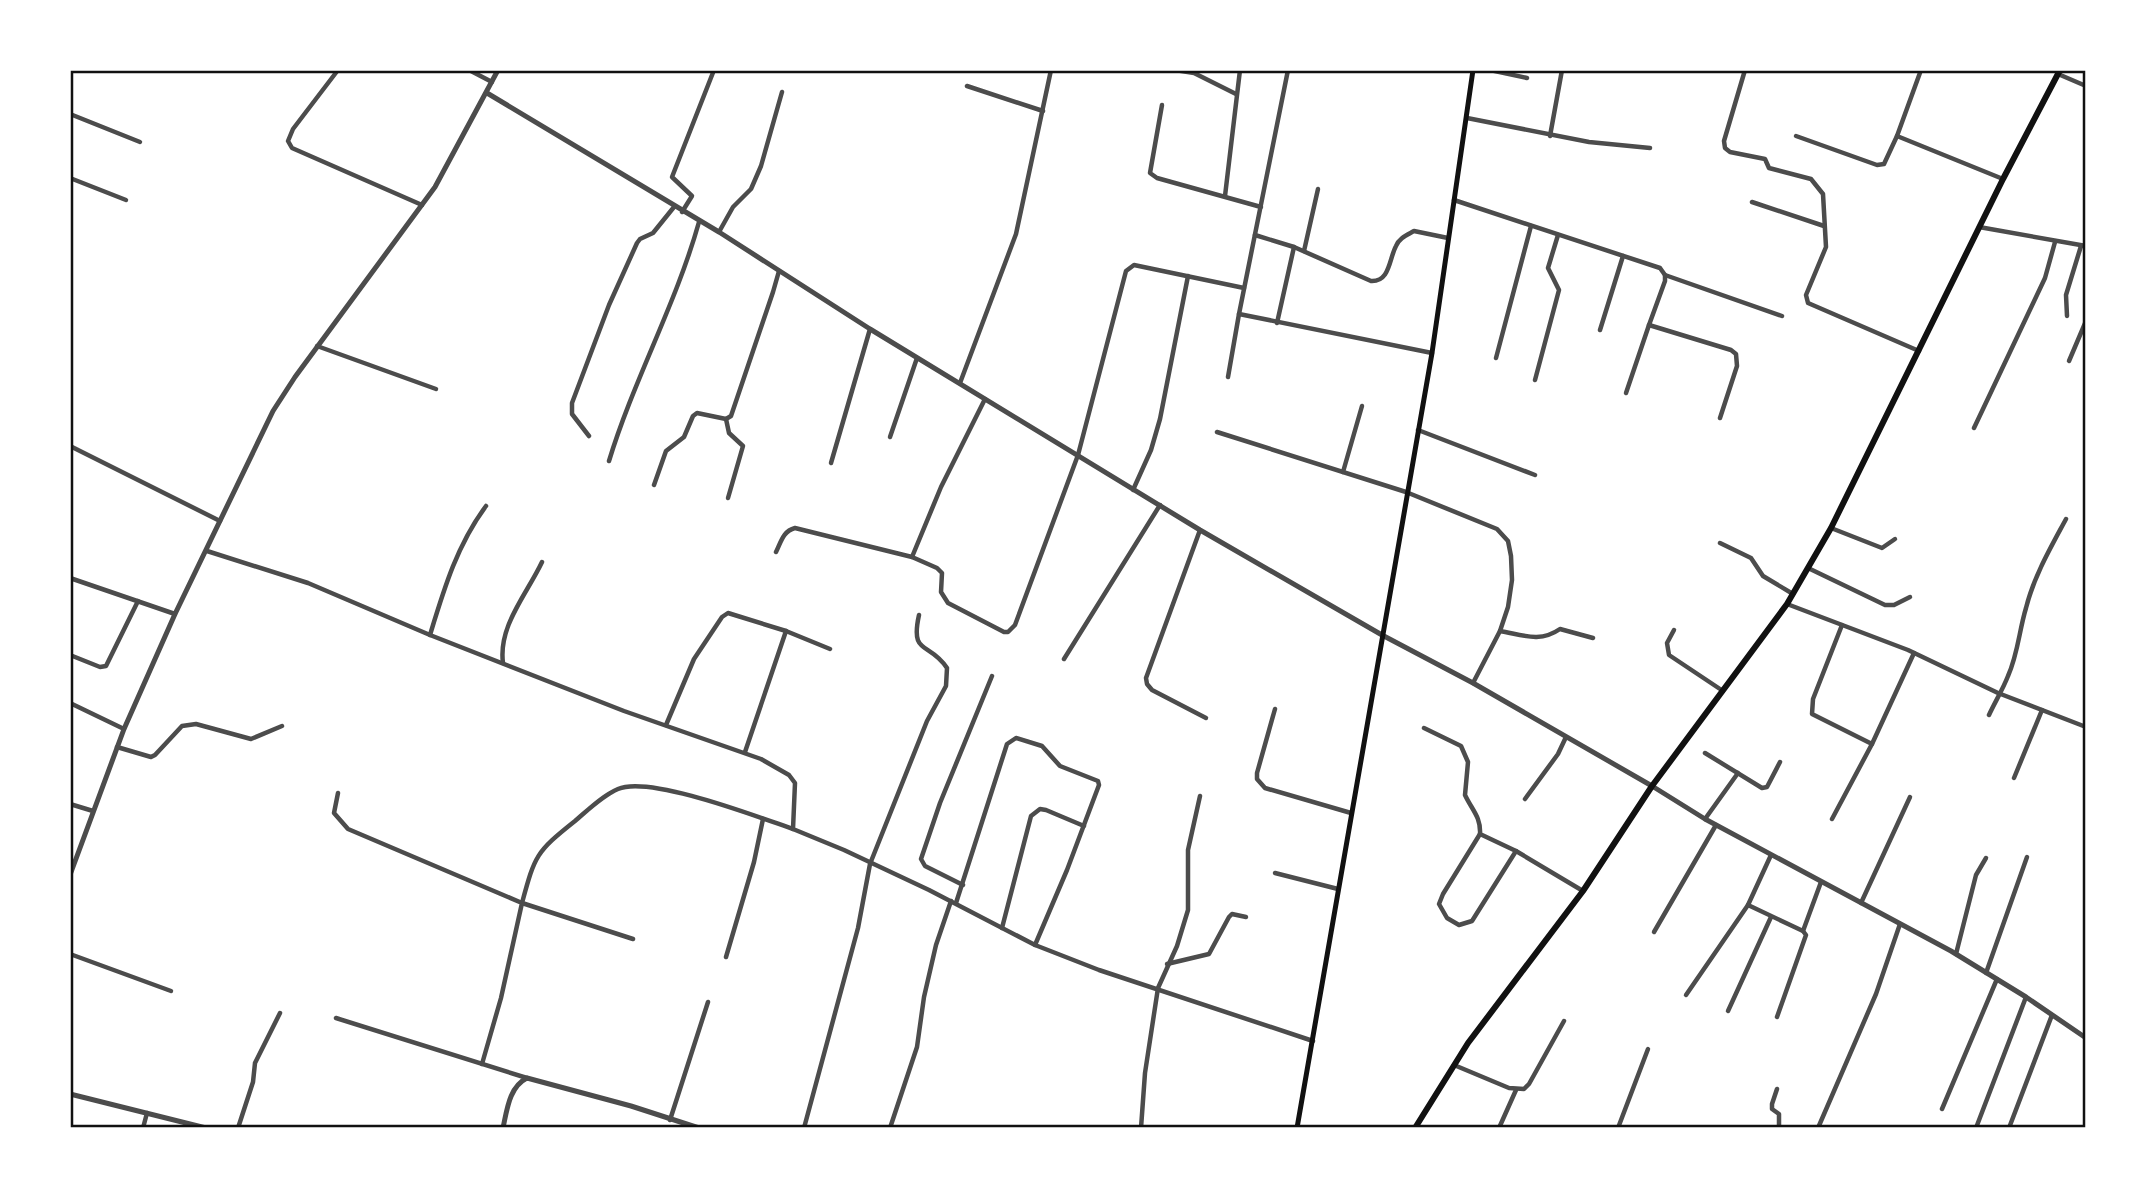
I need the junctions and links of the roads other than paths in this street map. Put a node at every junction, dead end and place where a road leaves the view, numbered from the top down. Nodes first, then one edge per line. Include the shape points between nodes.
1 (338, 70) edge
2 (469, 70) edge
3 (498, 70) edge
4 (713, 70) edge
5 (1051, 70) edge
6 (1175, 70) edge
7 (1240, 70) edge
8 (1288, 70) edge
9 (1473, 70) edge
10 (1490, 70) edge
11 (1562, 70) edge
12 (1745, 70) edge
13 (1922, 70) edge
14 (2059, 72) edge
15 (1527, 78) dead end
16 (492, 82) junction
17 (967, 86) dead end
18 (2086, 86) edge
19 (782, 92) dead end
20 (486, 93) junction
21 (1236, 94) junction
22 (1162, 105) dead end
23 (1043, 111) junction
24 (70, 114) edge
25 (1467, 118) junction
26 (1550, 135) junction
27 (1796, 136) dead end
28 (1897, 136) junction
29 (140, 142) dead end
30 (1650, 148) dead end
31 (70, 178) edge
32 (2003, 179) junction
33 (1318, 189) dead end
34 (1225, 196) junction
35 (126, 200) dead end
36 (1453, 200) junction
37 (1752, 202) dead end
38 (423, 205) junction
39 (1261, 206) junction
40 (674, 207) junction
41 (682, 212) junction
42 (699, 222) junction
43 (1531, 226) junction
44 (1824, 226) junction
45 (1979, 227) junction
46 (719, 232) junction
47 (1255, 235) junction
48 (1558, 235) junction
49 (1448, 239) junction
50 (2055, 242) junction
51 (2084, 246) edge
52 (1294, 247) junction
53 (1304, 251) junction
54 (1623, 256) junction
55 (779, 271) junction
56 (1665, 275) junction
57 (1188, 276) junction
58 (1244, 288) junction
59 (1239, 314) junction
60 (1782, 316) dead end
61 (2067, 316) dead end
62 (2086, 321) edge
63 (1277, 323) junction
64 (1648, 325) junction
65 (870, 329) junction
66 (1600, 331) dead end
67 (317, 345) junction
68 (1919, 351) junction
69 (1432, 353) junction
70 (917, 358) junction
71 (1496, 358) dead end
72 (2069, 361) dead end
73 (1228, 377) dead end
74 (1535, 380) dead end
75 (960, 383) junction
76 (436, 389) dead end
77 (1626, 393) dead end
78 (985, 399) junction
79 (1362, 406) dead end
80 (1720, 418) dead end
81 (726, 419) junction
82 (1974, 428) dead end
83 (1418, 430) junction
84 (1217, 432) dead end
85 (589, 436) dead end
86 (890, 438) dead end
87 (70, 446) edge
88 (1078, 454) junction
89 (609, 461) dead end
90 (831, 463) dead end
91 (1343, 471) junction
92 (1535, 475) dead end
93 (654, 485) dead end
94 (1133, 490) junction
95 (1406, 492) junction
96 (727, 498) dead end
97 (1160, 505) junction
98 (486, 506) dead end
99 (2066, 519) dead end
100 (220, 521) junction
101 (1831, 528) junction
102 (1200, 530) junction
103 (1895, 539) dead end
104 (1720, 543) dead end
105 (207, 551) junction
106 (776, 552) dead end
107 (912, 556) junction
108 (542, 562) dead end
109 (1808, 568) junction
110 (70, 578) edge
111 (1793, 594) junction
112 (1910, 597) dead end
113 (138, 601) junction
114 (1787, 604) junction
115 (175, 614) junction
116 (919, 615) dead end
117 (1842, 625) junction
118 (1674, 630) dead end
119 (786, 631) junction
120 (1500, 631) junction
121 (430, 635) junction
122 (1382, 635) junction
123 (1593, 638) dead end
124 (830, 649) dead end
125 (1914, 653) junction
126 (70, 655) edge
127 (1064, 659) dead end
128 (503, 663) junction
129 (992, 676) dead end
130 (1473, 683) junction
131 (1724, 691) junction
132 (1998, 693) junction
133 (70, 703) edge
134 (1275, 709) dead end
135 (2042, 710) junction
136 (1989, 715) dead end
137 (1206, 718) dead end
138 (282, 726) dead end
139 (666, 726) junction
140 (2086, 727) edge
141 (1424, 728) dead end
142 (124, 729) junction
143 (1566, 737) junction
144 (1872, 744) junction
145 (116, 746) junction
146 (745, 752) junction
147 (1706, 753) dead end
148 (1780, 762) dead end
149 (1738, 773) junction
150 (2014, 778) dead end
151 (1652, 786) junction
152 (338, 793) dead end
153 (1200, 796) dead end
154 (1910, 797) dead end
155 (1525, 799) dead end
156 (70, 804) edge
157 (93, 811) junction
158 (1351, 813) junction
159 (763, 819) junction
160 (1705, 819) junction
161 (1832, 819) dead end
162 (1717, 825) junction
163 (1084, 826) junction
164 (793, 829) junction
165 (1480, 834) junction
166 (1516, 851) junction
167 (1771, 855) junction
168 (2027, 857) dead end
169 (1986, 858) dead end
170 (870, 864) junction
171 (1275, 873) dead end
172 (70, 875) edge
173 (1821, 882) junction
174 (963, 885) junction
175 (1338, 889) junction
176 (1583, 891) junction
177 (953, 902) junction
178 (522, 903) junction
179 (1861, 903) junction
180 (1748, 905) junction
181 (1771, 916) junction
182 (1246, 917) dead end
183 (1900, 924) junction
184 (1002, 928) junction
185 (1804, 931) junction
186 (1654, 932) dead end
187 (633, 939) dead end
188 (1035, 945) junction
189 (70, 954) edge
190 (1956, 954) junction
191 (726, 957) dead end
192 (1167, 964) junction
193 (1986, 972) junction
194 (1997, 979) junction
195 (1158, 988) junction
196 (171, 992) dead end
197 (1686, 995) dead end
198 (2026, 997) junction
199 (708, 1002) dead end
200 (1728, 1011) dead end
201 (280, 1013) dead end
202 (2052, 1015) junction
203 (1777, 1017) dead end
204 (336, 1018) dead end
205 (1564, 1021) dead end
206 (2086, 1038) edge
207 (1313, 1041) junction
208 (1648, 1049) dead end
209 (482, 1064) junction
210 (1454, 1065) junction
211 (527, 1078) junction
212 (1777, 1089) dead end
213 (1516, 1090) junction
214 (70, 1094) edge
215 (1942, 1109) dead end
216 (147, 1112) junction
217 (670, 1120) junction
218 (143, 1128) edge
219 (206, 1128) edge
220 (238, 1128) edge
221 (503, 1128) edge
222 (699, 1128) edge
223 (804, 1128) edge
224 (890, 1128) edge
225 (1141, 1128) edge
226 (1297, 1128) edge
227 (1415, 1128) edge
228 (1499, 1128) edge
229 (1618, 1128) edge
230 (1779, 1128) edge
231 (1818, 1128) edge
232 (1976, 1128) edge
233 (2009, 1128) edge

1 - 38 street via 293,129 288,141 292,148
2 - 16 street
3 - 16 street
4 - 41 street via 674,171 673,180 692,196
5 - 23 street
6 - 21 street
7 - 21 street
8 - 39 street
9 - 25 main road
10 - 15 street
11 - 26 street
12 - 44 street via 1725,148 1765,159 1769,168 1811,179 1823,194
13 - 28 street
14 - 18 street
14 - 32 main road
16 - 20 street
17 - 23 street
19 - 46 street via 751,189 733,207
20 - 38 street
20 - 40 street
21 - 34 street
22 - 34 street via 1150,173
23 - 75 street via 1016,234
24 - 29 street
25 - 26 street
25 - 36 main road
26 - 30 street
27 - 28 street via 1881,165
28 - 32 street
31 - 35 street
32 - 45 main road
33 - 53 street
34 - 39 street
36 - 43 street
36 - 49 main road
37 - 44 street
38 - 67 street
39 - 47 street
40 - 41 street
40 - 85 street via 659,227 637,243 572,403 572,414
41 - 42 street
42 - 46 street
42 - 89 street
43 - 48 street
43 - 71 street
44 - 68 street via 1826,247 1805,295 1808,303
45 - 50 street
45 - 68 main road
46 - 55 street
47 - 52 street
47 - 58 street
48 - 54 street
48 - 74 street via 1548,268 1559,289
49 - 53 street via 1414,231 1402,238 1384,276 1377,281
49 - 69 main road
50 - 51 street
50 - 82 street via 2045,278
51 - 61 street via 2066,295
52 - 53 street
52 - 63 street
54 - 56 street via 1660,268
54 - 66 street
55 - 65 street
55 - 81 street via 735,408
56 - 60 street
56 - 64 street
57 - 58 street
57 - 88 street via 1134,265 1126,271
57 - 94 street via 1160,419
58 - 59 street
59 - 63 street
59 - 73 street
62 - 72 street
63 - 69 street
64 - 77 street
64 - 80 street via 1736,354 1737,366
65 - 70 street
65 - 90 street
67 - 76 street
67 - 100 street via 273,411
68 - 101 main road
69 - 83 main road
70 - 75 street
70 - 86 street
75 - 78 street
78 - 88 street
78 - 107 street
79 - 91 street
81 - 93 street via 693,416 684,437 666,451
81 - 96 street via 729,433 743,446
83 - 92 street
83 - 95 main road
84 - 91 street
87 - 100 street
88 - 94 street
88 - 107 street via 1015,625 1008,632 948,603 941,592 942,573
91 - 95 street
94 - 97 street
95 - 120 street via 1483,522 1508,541 1512,580
95 - 122 main road
97 - 102 street
97 - 127 street
98 - 121 street via 461,545
99 - 132 street via 2026,607 2016,654
100 - 105 street
101 - 103 street via 1882,548
101 - 109 main road
102 - 122 street
102 - 137 street via 1146,678 1152,690
104 - 111 street via 1751,558 1763,576
105 - 115 street
105 - 121 street via 308,583
106 - 107 street via 787,531 795,528
108 - 128 street via 510,621 501,652
109 - 111 main road
109 - 112 street via 1885,604
110 - 113 street
111 - 114 main road
113 - 115 street
113 - 126 street via 106,666
114 - 117 street
114 - 131 main road
115 - 142 street
116 - 170 street via 915,634 947,668 946,685
117 - 125 street
117 - 144 street via 1813,699 1812,714
118 - 131 street via 1667,643 1669,655
119 - 124 street
119 - 139 street via 728,613 722,617 694,659
119 - 146 street
120 - 123 street via 1541,638 1560,629
120 - 130 street
121 - 128 street
122 - 130 street
122 - 158 main road
125 - 132 street
125 - 144 street
128 - 139 street
129 - 174 street via 921,859 925,866
130 - 143 street
131 - 151 main road
132 - 135 street
132 - 136 street
133 - 142 street
134 - 158 street via 1257,773 1260,784
135 - 140 street
135 - 150 street
138 - 145 street via 251,739 188,724 151,757
139 - 146 street
141 - 165 street via 1461,746 1468,762 1465,795 1476,811
142 - 145 street
143 - 151 street
143 - 155 street
144 - 161 street
145 - 157 street
146 - 164 street via 776,766 795,783
147 - 149 street
148 - 149 street via 1765,788
149 - 160 street
151 - 160 street
151 - 176 main road
152 - 178 street via 334,813 348,829
153 - 192 street via 1188,850 1188,910
154 - 179 street
156 - 157 street
157 - 172 street
158 - 175 main road
159 - 164 street
159 - 178 street via 645,786 619,789 538,853
159 - 191 street
160 - 162 street
162 - 167 street
162 - 186 street
163 - 174 street via 1099,790 1098,781 1060,766 1042,746 1013,739 1005,748
163 - 184 street via 1046,810 1035,811
163 - 188 street
164 - 170 street
165 - 166 street
165 - 166 street via 1439,904 1447,918 1459,925 1472,921
166 - 176 street
167 - 173 street
167 - 180 street
168 - 193 street
169 - 190 street via 1976,875
170 - 177 street
170 - 223 street via 858,928
171 - 175 street
173 - 179 street
173 - 185 street
174 - 177 street
175 - 207 main road
176 - 210 main road
177 - 184 street
177 - 224 street via 936,945 917,1047
178 - 187 street
178 - 209 street
179 - 183 street
180 - 181 street
180 - 197 street
181 - 185 street
181 - 200 street
182 - 192 street via 1232,914 1209,954
183 - 190 street
183 - 231 street via 1876,994
184 - 188 street
185 - 203 street via 1804,945
188 - 195 street
189 - 196 street
190 - 193 street
192 - 195 street
193 - 194 street
194 - 198 street
194 - 215 street
195 - 207 street
195 - 225 street
198 - 202 street
198 - 232 street
199 - 217 street
201 - 220 street via 255,1063
202 - 206 street
202 - 233 street
204 - 209 street
205 - 213 street via 1529,1084
207 - 226 main road
208 - 229 street
209 - 211 street
210 - 213 street
210 - 227 main road
211 - 217 street
211 - 221 street via 513,1091
212 - 230 street via 1772,1109 1779,1114
213 - 228 street
214 - 216 street
216 - 218 street
216 - 219 street
217 - 222 street

